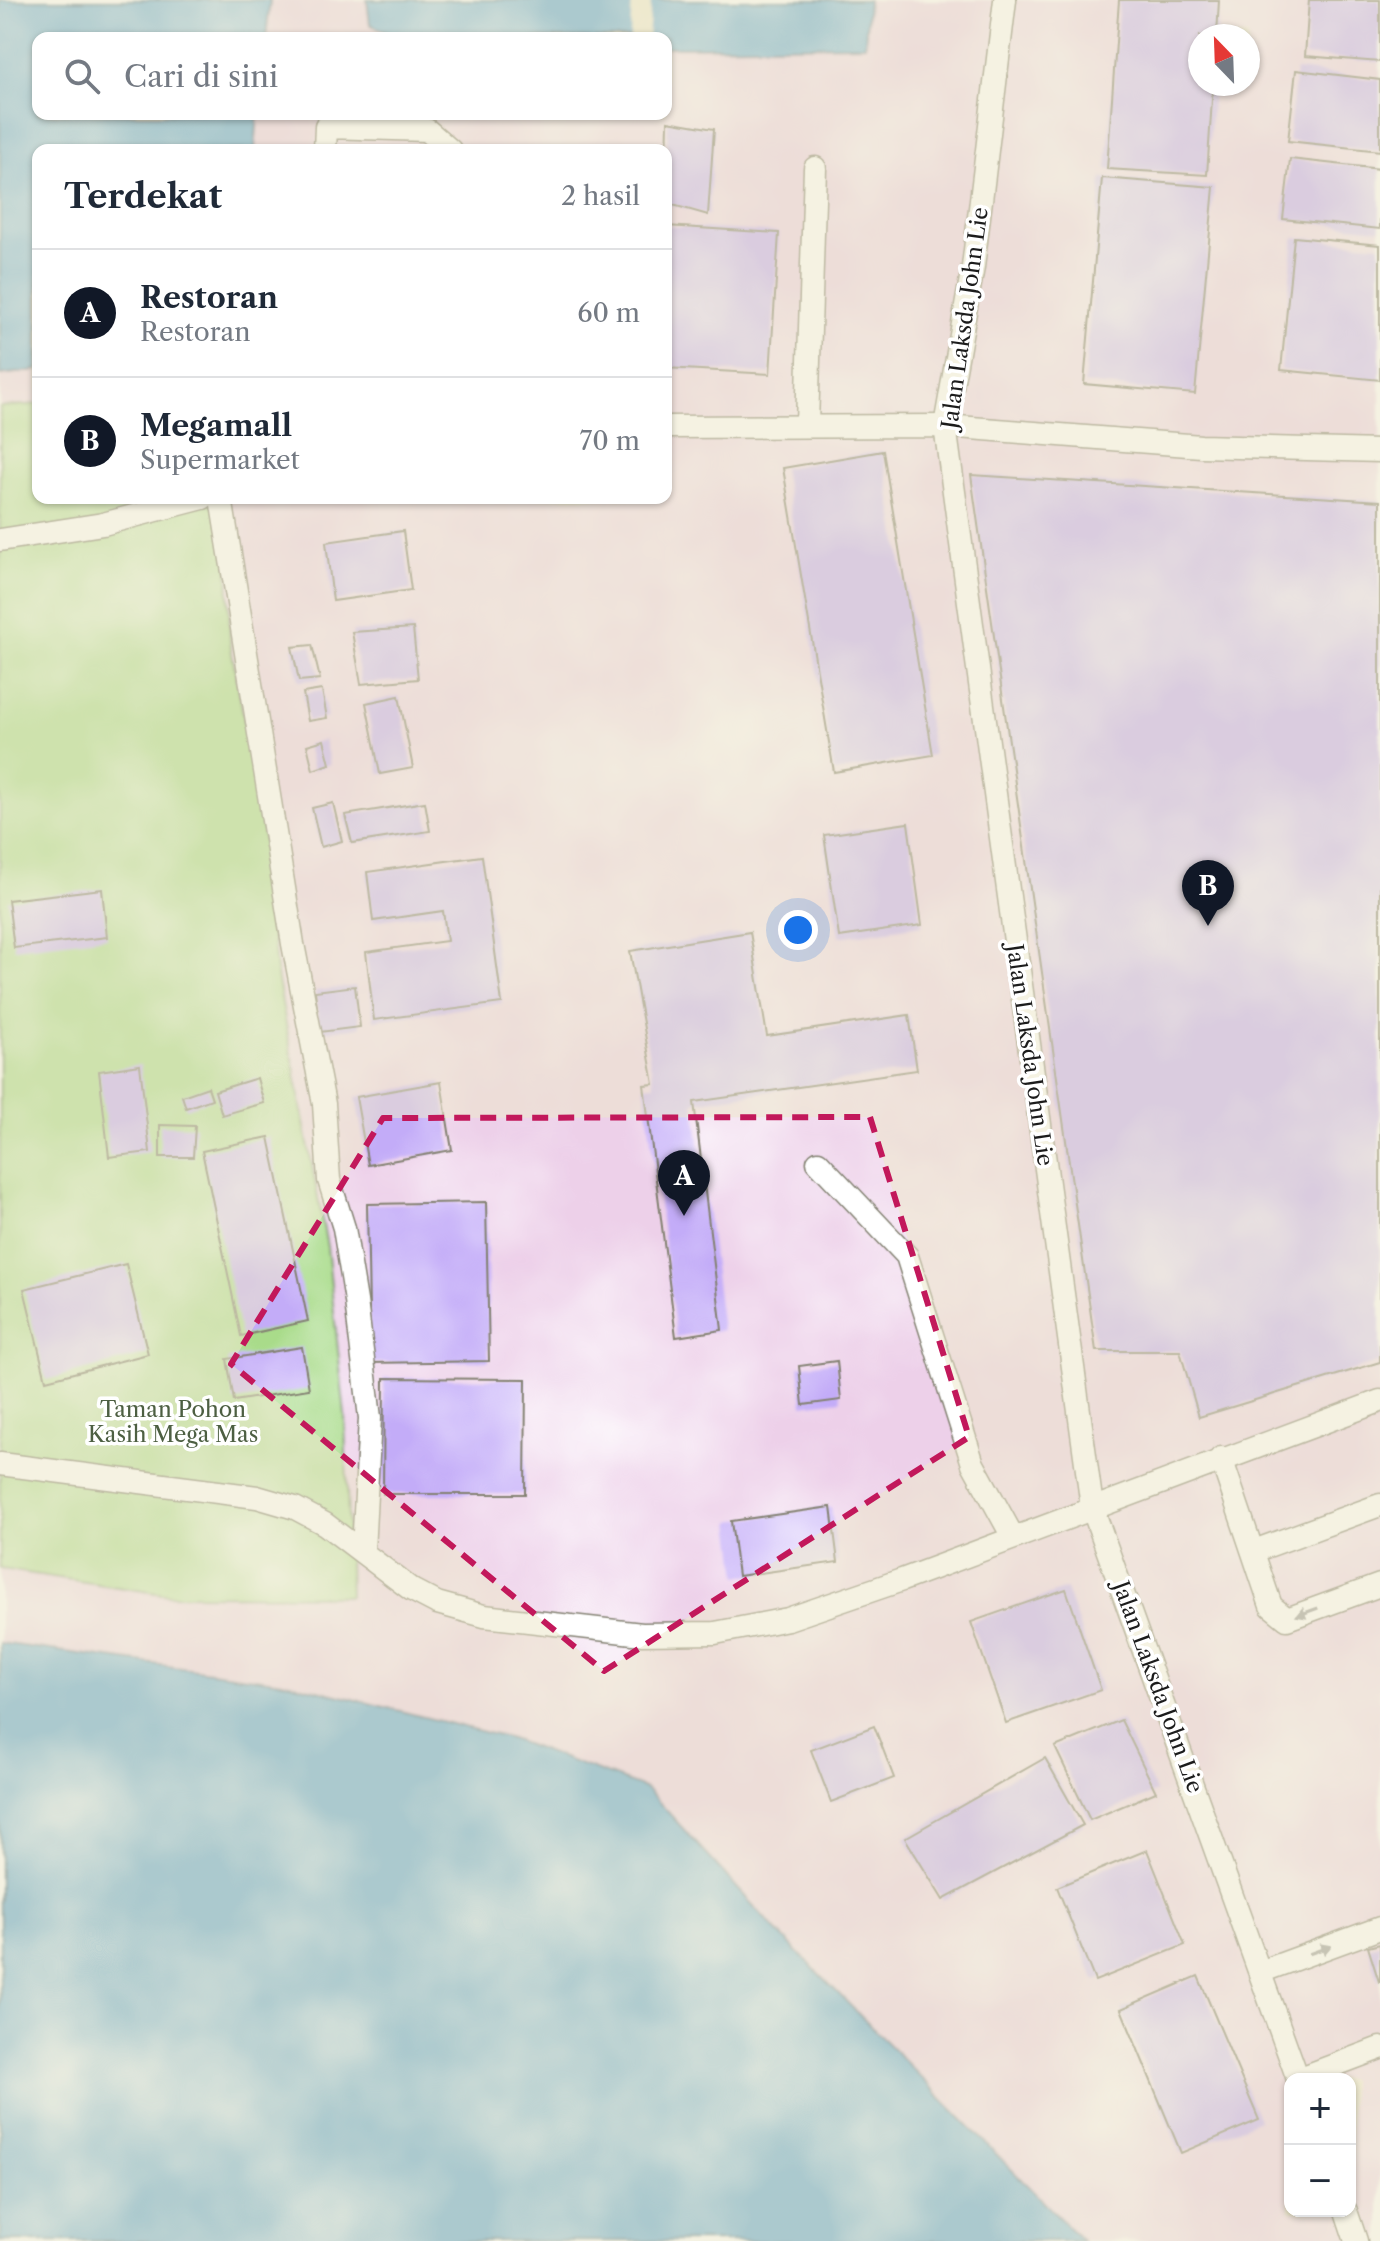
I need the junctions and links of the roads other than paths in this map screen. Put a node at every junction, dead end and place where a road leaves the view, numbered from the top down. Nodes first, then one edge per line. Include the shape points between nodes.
1 (1005, 0) edge
2 (325, 144) edge
3 (443, 144) edge
4 (815, 168) dead end
5 (807, 425) junction
6 (945, 426) junction
7 (672, 427) edge
8 (1380, 451) edge
9 (180, 504) edge
10 (222, 504) edge
11 (0, 540) edge
12 (818, 1162) dead end
13 (1380, 1401) edge
14 (1221, 1458) junction
15 (0, 1464) edge
16 (1380, 1505) edge
17 (1092, 1507) junction
18 (1013, 1537) junction
19 (363, 1551) junction
20 (1254, 1551) junction
21 (1380, 1585) edge
22 (1380, 1928) edge
23 (1260, 1972) junction
24 (1380, 2048) edge
25 (1296, 2073) edge
26 (1314, 2073) edge
27 (1348, 2217) edge
28 (1356, 2241) edge

1 - 6 lane, Jalan Laksda John Lie via 973,267
2 - 3 lane via 326,127 427,130
4 - 5 lane
5 - 6 lane
5 - 7 lane
6 - 8 lane via 1201,446
6 - 17 lane, Jalan Laksda John Lie
9 - 11 lane via 103,524
10 - 19 lane via 324,1104 329,1180 344,1228 356,1301 370,1418
12 - 18 lane via 907,1256 973,1464
13 - 14 lane
14 - 17 lane
14 - 20 lane
15 - 19 lane via 257,1497 295,1508
16 - 20 lane
17 - 18 lane
17 - 23 lane, Jalan Laksda John Lie
18 - 19 lane via 788,1619 715,1633 642,1634 484,1616 424,1597
21 -> 20 lane via 1287,1619 1271,1606
23 -> 22 lane
23 - 25 lane, Jalan Laksda John Lie
24 - 26 lane
27 - 28 lane

